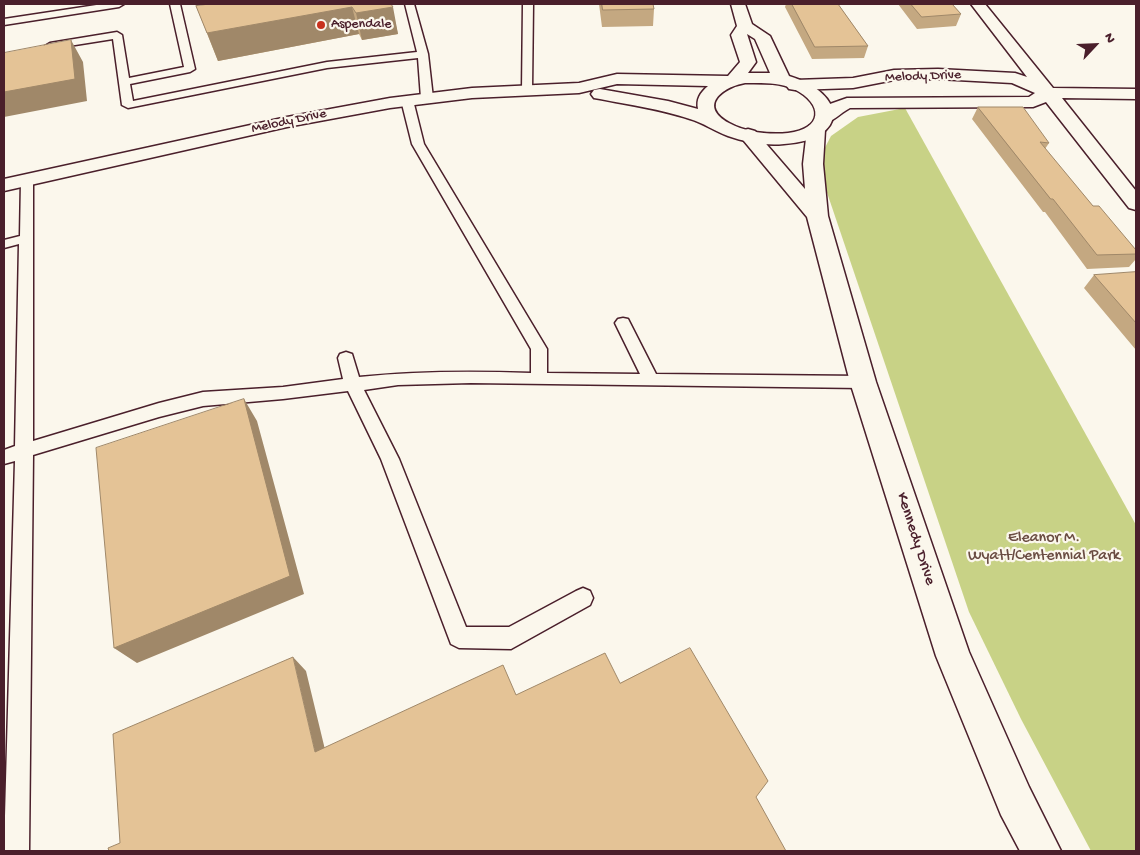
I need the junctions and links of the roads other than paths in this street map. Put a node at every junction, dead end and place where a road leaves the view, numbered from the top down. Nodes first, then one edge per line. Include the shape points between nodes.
1 (119, 4) edge
2 (175, 4) edge
3 (409, 4) edge
4 (528, 4) edge
5 (738, 4) edge
6 (978, 4) edge
7 (4, 22) edge
8 (745, 26) junction
9 (40, 48) edge
10 (423, 54) junction
11 (731, 80) junction
12 (124, 82) junction
13 (788, 82) junction
14 (579, 88) junction
15 (527, 90) junction
16 (1048, 94) junction
17 (1136, 94) edge
18 (427, 98) junction
19 (407, 100) junction
20 (713, 120) junction
21 (820, 124) junction
22 (748, 135) junction
23 (27, 180) junction
24 (4, 185) edge
25 (1136, 204) edge
26 (817, 216) junction
27 (27, 238) junction
28 (4, 244) edge
29 (623, 323) dead end
30 (346, 358) dead end
31 (540, 380) junction
32 (651, 380) junction
33 (863, 382) junction
34 (353, 385) junction
35 (24, 451) junction
36 (4, 457) edge
37 (583, 598) dead end
38 (10, 745) edge
39 (16, 851) edge
40 (1041, 851) edge

1 - 7 lane
2 - 12 lane via 190,68
3 - 10 lane
4 - 15 lane
5 - 8 street
6 - 16 street
8 - 11 street via 739,35 748,62
8 - 13 street via 762,36
9 - 12 lane via 117,35
10 - 12 lane via 327,65 128,106
10 - 18 lane
11 - 13 street, Melody Drive via 756,78
11 - 14 street, Melody Drive via 618,79
11 - 20 street via 716,87 707,98 706,105
13 - 16 street, Melody Drive via 853,83 894,75 938,74 1015,78
13 - 21 street via 807,89 823,102 826,108
14 - 15 street, Melody Drive
14 - 20 street, Melody Drive via 668,106
15 - 18 street, Melody Drive
16 - 17 street, Melody Drive
16 - 21 street, Melody Drive via 1033,102 847,103 836,108
16 - 25 street
18 - 19 street, Melody Drive
19 - 23 street, Melody Drive via 287,122
19 - 31 lane via 418,144 539,349
20 - 22 street, Melody Drive
21 - 22 street, Melody Drive via 805,135 790,138
21 - 26 street, Kennedy Drive via 813,164
22 - 26 street, Kennedy Drive
23 - 24 street, Melody Drive
23 - 27 lane
26 - 33 street, Kennedy Drive
27 - 28 lane
27 - 35 lane
29 - 32 lane
30 - 34 lane
31 - 32 lane
31 - 34 lane via 461,377
32 - 33 lane
33 - 40 street, Kennedy Drive via 953,656 1015,801
34 - 35 lane via 203,399
34 - 37 lane via 390,460 459,637 511,638
35 - 36 lane
35 - 38 lane
38 - 39 lane

